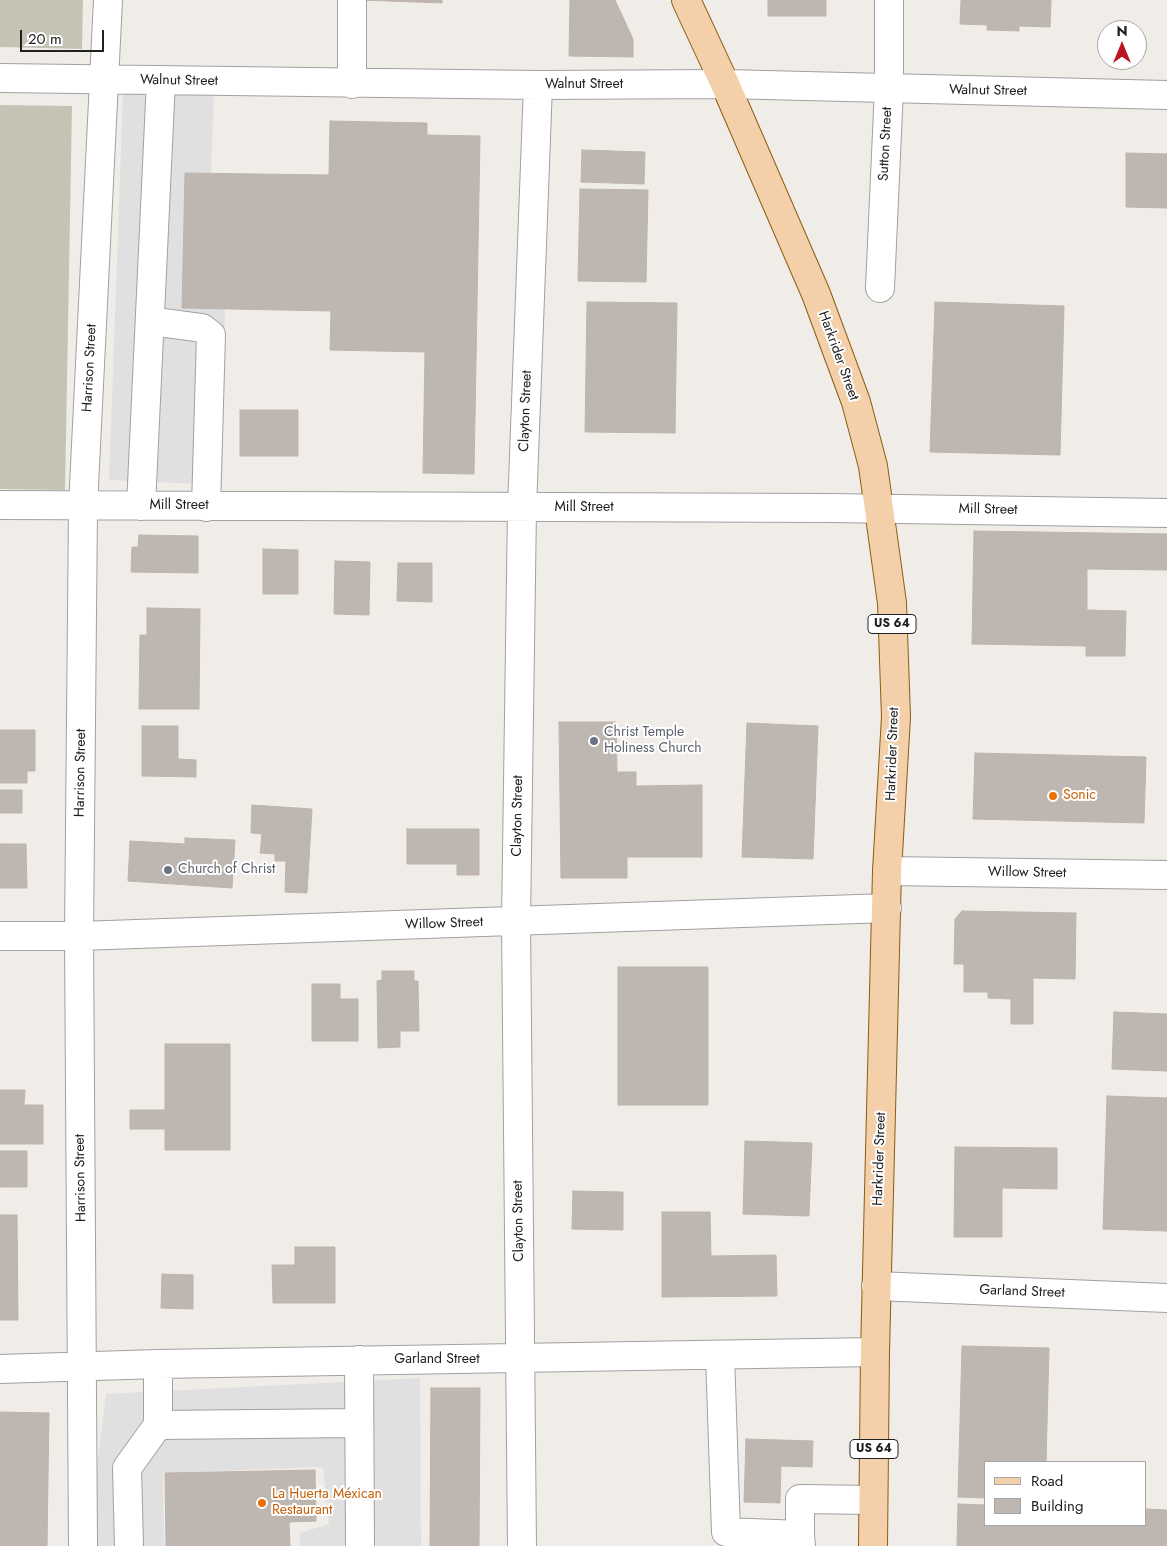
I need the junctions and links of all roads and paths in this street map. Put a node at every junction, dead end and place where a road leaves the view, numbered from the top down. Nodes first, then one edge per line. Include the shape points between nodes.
1 (108, 0) edge
2 (352, 0) edge
3 (686, 0) edge
4 (889, 0) edge
5 (0, 78) edge
6 (104, 79) junction
7 (161, 80) junction
8 (352, 84) junction
9 (725, 84) junction
10 (538, 86) junction
11 (889, 88) junction
12 (1167, 95) edge
13 (880, 288) dead end
14 (150, 322) junction
15 (0, 505) edge
16 (83, 506) junction
17 (141, 506) junction
18 (206, 507) junction
19 (522, 508) junction
20 (878, 509) junction
21 (1167, 513) edge
22 (887, 871) junction
23 (1167, 875) edge
24 (887, 908) junction
25 (516, 921) junction
26 (0, 936) edge
27 (79, 936) junction
28 (876, 1286) junction
29 (1167, 1298) edge
30 (875, 1352) junction
31 (720, 1355) junction
32 (520, 1359) junction
33 (359, 1360) junction
34 (158, 1364) junction
35 (83, 1367) junction
36 (0, 1369) edge
37 (359, 1423) junction
38 (158, 1425) junction
39 (873, 1500) junction
40 (800, 1540) edge
41 (83, 1546) edge
42 (129, 1546) edge
43 (360, 1546) edge
44 (522, 1546) edge
45 (873, 1546) edge

1 - 6 street, Harrison Street
2 - 8 street
3 - 9 main road, Harkrider Street / US 64
4 - 11 street, Sutton Street
5 - 6 street, Walnut Street
6 - 7 street, Walnut Street
6 - 16 street, Harrison Street
7 - 8 street, Walnut Street
7 - 14 street
8 - 10 street, Walnut Street
9 - 10 street, Walnut Street
9 - 11 street, Walnut Street
9 - 20 main road, Harkrider Street / US 64 via 816,294 856,402 873,466
10 - 19 street, Clayton Street
11 - 12 street, Walnut Street
11 - 13 street, Sutton Street
14 - 17 street
14 - 18 street via 202,328 211,335
15 - 16 street, Mill Street
16 - 17 street, Mill Street
16 - 27 street, Harrison Street
17 - 18 street, Mill Street
18 - 19 street, Mill Street
19 - 20 street, Mill Street
19 - 25 street, Clayton Street
20 - 21 street, Mill Street
20 - 22 main road, Harkrider Street / US 64 via 892,603 896,717
22 - 23 street, Willow Street
22 - 24 main road, Harkrider Street / US 64
24 - 25 street, Willow Street
24 - 28 main road, Harkrider Street / US 64
25 - 27 street, Willow Street
25 - 32 street, Clayton Street
26 - 27 street, Willow Street
27 - 35 street, Harrison Street
28 - 29 street, Garland Street
28 - 30 main road, Harkrider Street / US 64
30 - 31 street, Garland Street
30 - 39 main road, Harkrider Street / US 64
31 - 32 street, Garland Street
31 - 40 street via 726,1532
32 - 33 street, Garland Street
32 - 44 street, Clayton Street
33 - 34 street, Garland Street
33 - 37 street
34 - 35 street, Garland Street
34 - 38 street
35 - 36 street, Garland Street
35 - 41 street, Harrison Street
37 - 38 street
37 - 43 street
38 - 42 street via 127,1468
39 - 40 street via 800,1499
39 - 45 main road, Harkrider Street / US 64

